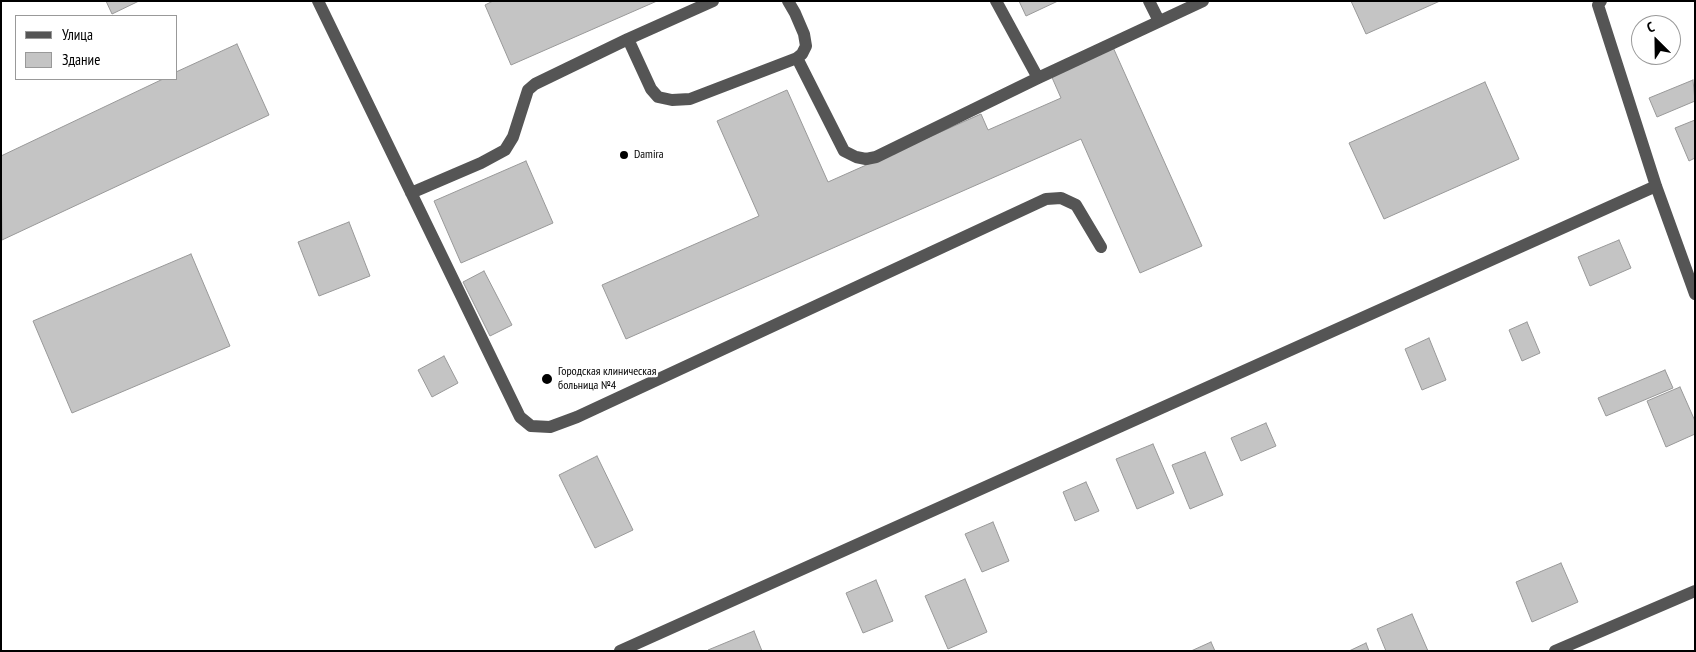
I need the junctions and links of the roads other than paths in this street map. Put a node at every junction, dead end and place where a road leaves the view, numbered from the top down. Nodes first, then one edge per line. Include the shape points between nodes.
1 (318, 1) edge
2 (713, 1) edge
3 (788, 1) edge
4 (996, 1) edge
5 (1149, 1) edge
6 (1203, 1) edge
7 (1601, 1) edge
8 (1159, 21) junction
9 (628, 39) junction
10 (797, 58) junction
11 (1038, 78) junction
12 (1656, 186) junction
13 (411, 193) junction
14 (1101, 247) dead end
15 (1695, 294) edge
16 (1695, 591) edge
17 (620, 651) edge
18 (1555, 651) edge

1 - 13 street
2 - 9 street
3 - 10 street via 804,34 806,46
4 - 11 street
5 - 8 street
6 - 8 street
7 - 12 street via 1598,5
8 - 11 street
9 - 10 street via 651,89 658,97 672,100 690,99
9 - 13 street via 528,90 513,137 505,150
10 - 11 street via 844,152 866,159
12 - 15 street
12 - 17 street
13 - 14 street via 520,417 531,426 550,427 577,417 1046,199 1061,198 1076,205
16 - 18 street

